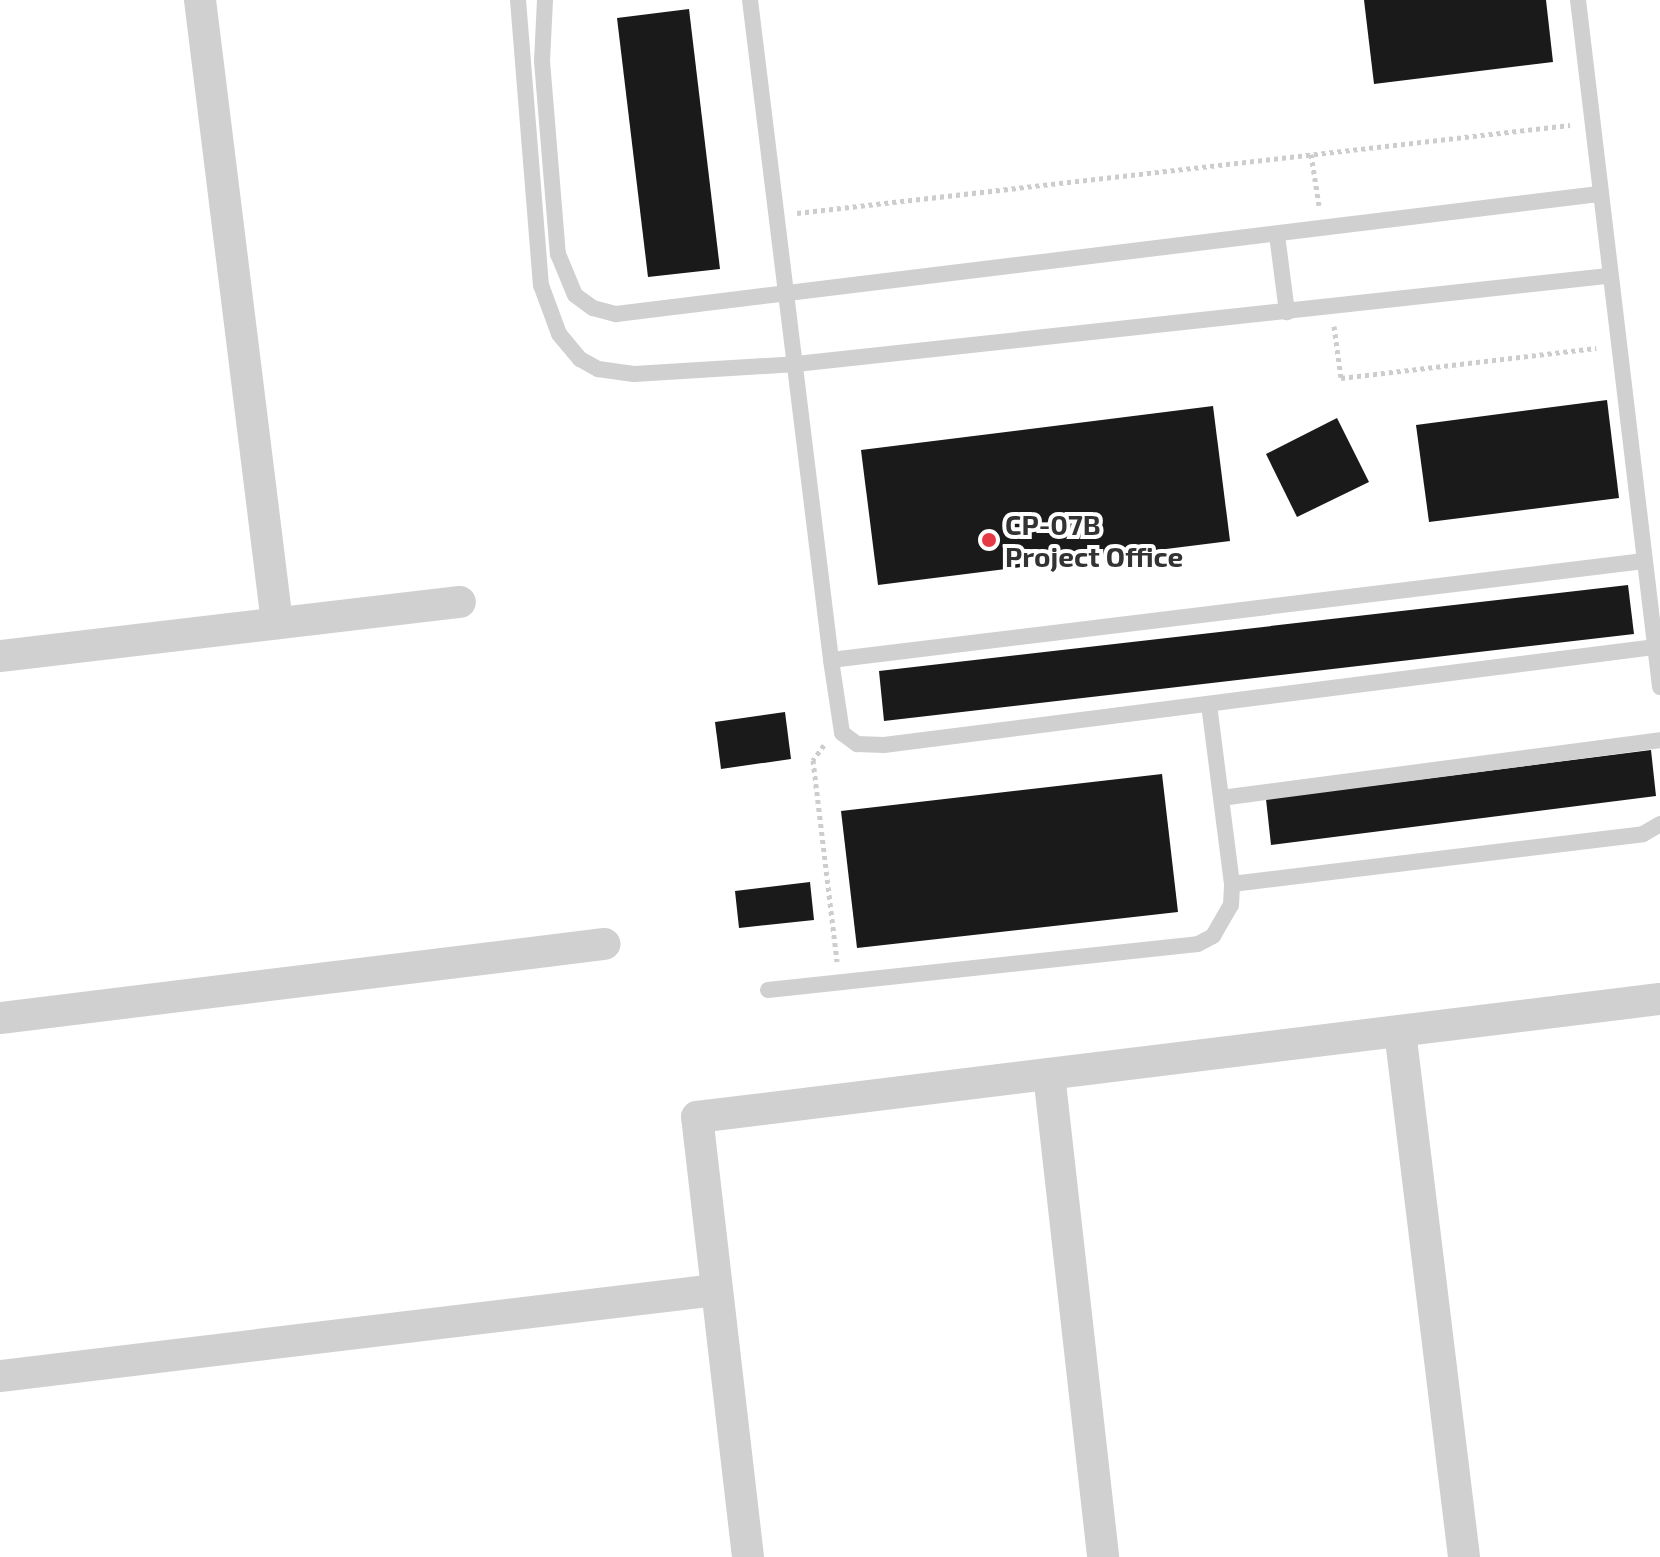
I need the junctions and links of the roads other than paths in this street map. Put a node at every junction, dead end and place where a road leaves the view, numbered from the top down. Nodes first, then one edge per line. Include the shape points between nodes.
1 (200, 0) edge
2 (518, 0) edge
3 (545, 0) edge
4 (750, 0) edge
5 (1578, 0) edge
6 (552, 184) junction
7 (530, 186) junction
8 (1599, 194) junction
9 (1277, 235) junction
10 (1608, 276) junction
11 (785, 294) junction
12 (1287, 312) junction
13 (796, 364) junction
14 (1644, 561) junction
15 (460, 602) dead end
16 (1655, 621) edge
17 (277, 623) junction
18 (1654, 647) junction
19 (0, 656) edge
20 (831, 660) junction
21 (1660, 687) edge
22 (1209, 705) junction
23 (1660, 740) edge
24 (1221, 798) junction
25 (1660, 824) edge
26 (1232, 884) junction
27 (604, 944) dead end
28 (768, 990) dead end
29 (1660, 999) edge
30 (0, 1018) edge
31 (1400, 1031) junction
32 (1049, 1074) junction
33 (716, 1290) junction
34 (0, 1376) edge
35 (748, 1557) edge
36 (1103, 1557) edge
37 (1464, 1557) edge

1 - 17 street
2 - 7 lane
3 - 6 lane via 542,61
4 - 11 lane
5 - 8 lane
6 - 7 lane
6 - 11 lane via 564,277 575,295 593,308 646,313
7 - 13 lane via 541,285 559,334 580,359 598,369 634,374
8 - 9 lane
8 - 10 lane
9 - 11 lane
9 - 12 lane
10 - 12 lane
10 - 14 lane
11 - 13 lane
12 - 13 lane
13 - 20 lane
14 - 16 lane
14 - 20 lane
15 - 17 street
16 - 18 lane
17 - 19 street
18 - 21 lane
18 - 22 lane
20 - 22 lane via 842,733 857,744
22 - 24 lane
23 - 24 lane
24 - 26 lane
25 - 26 lane via 1643,834
26 - 28 lane via 1224,925 1198,944
27 - 30 street
29 - 31 street
31 - 32 street
31 - 37 street
32 - 33 street via 697,1117
32 - 36 street
33 - 34 street
33 - 35 street

